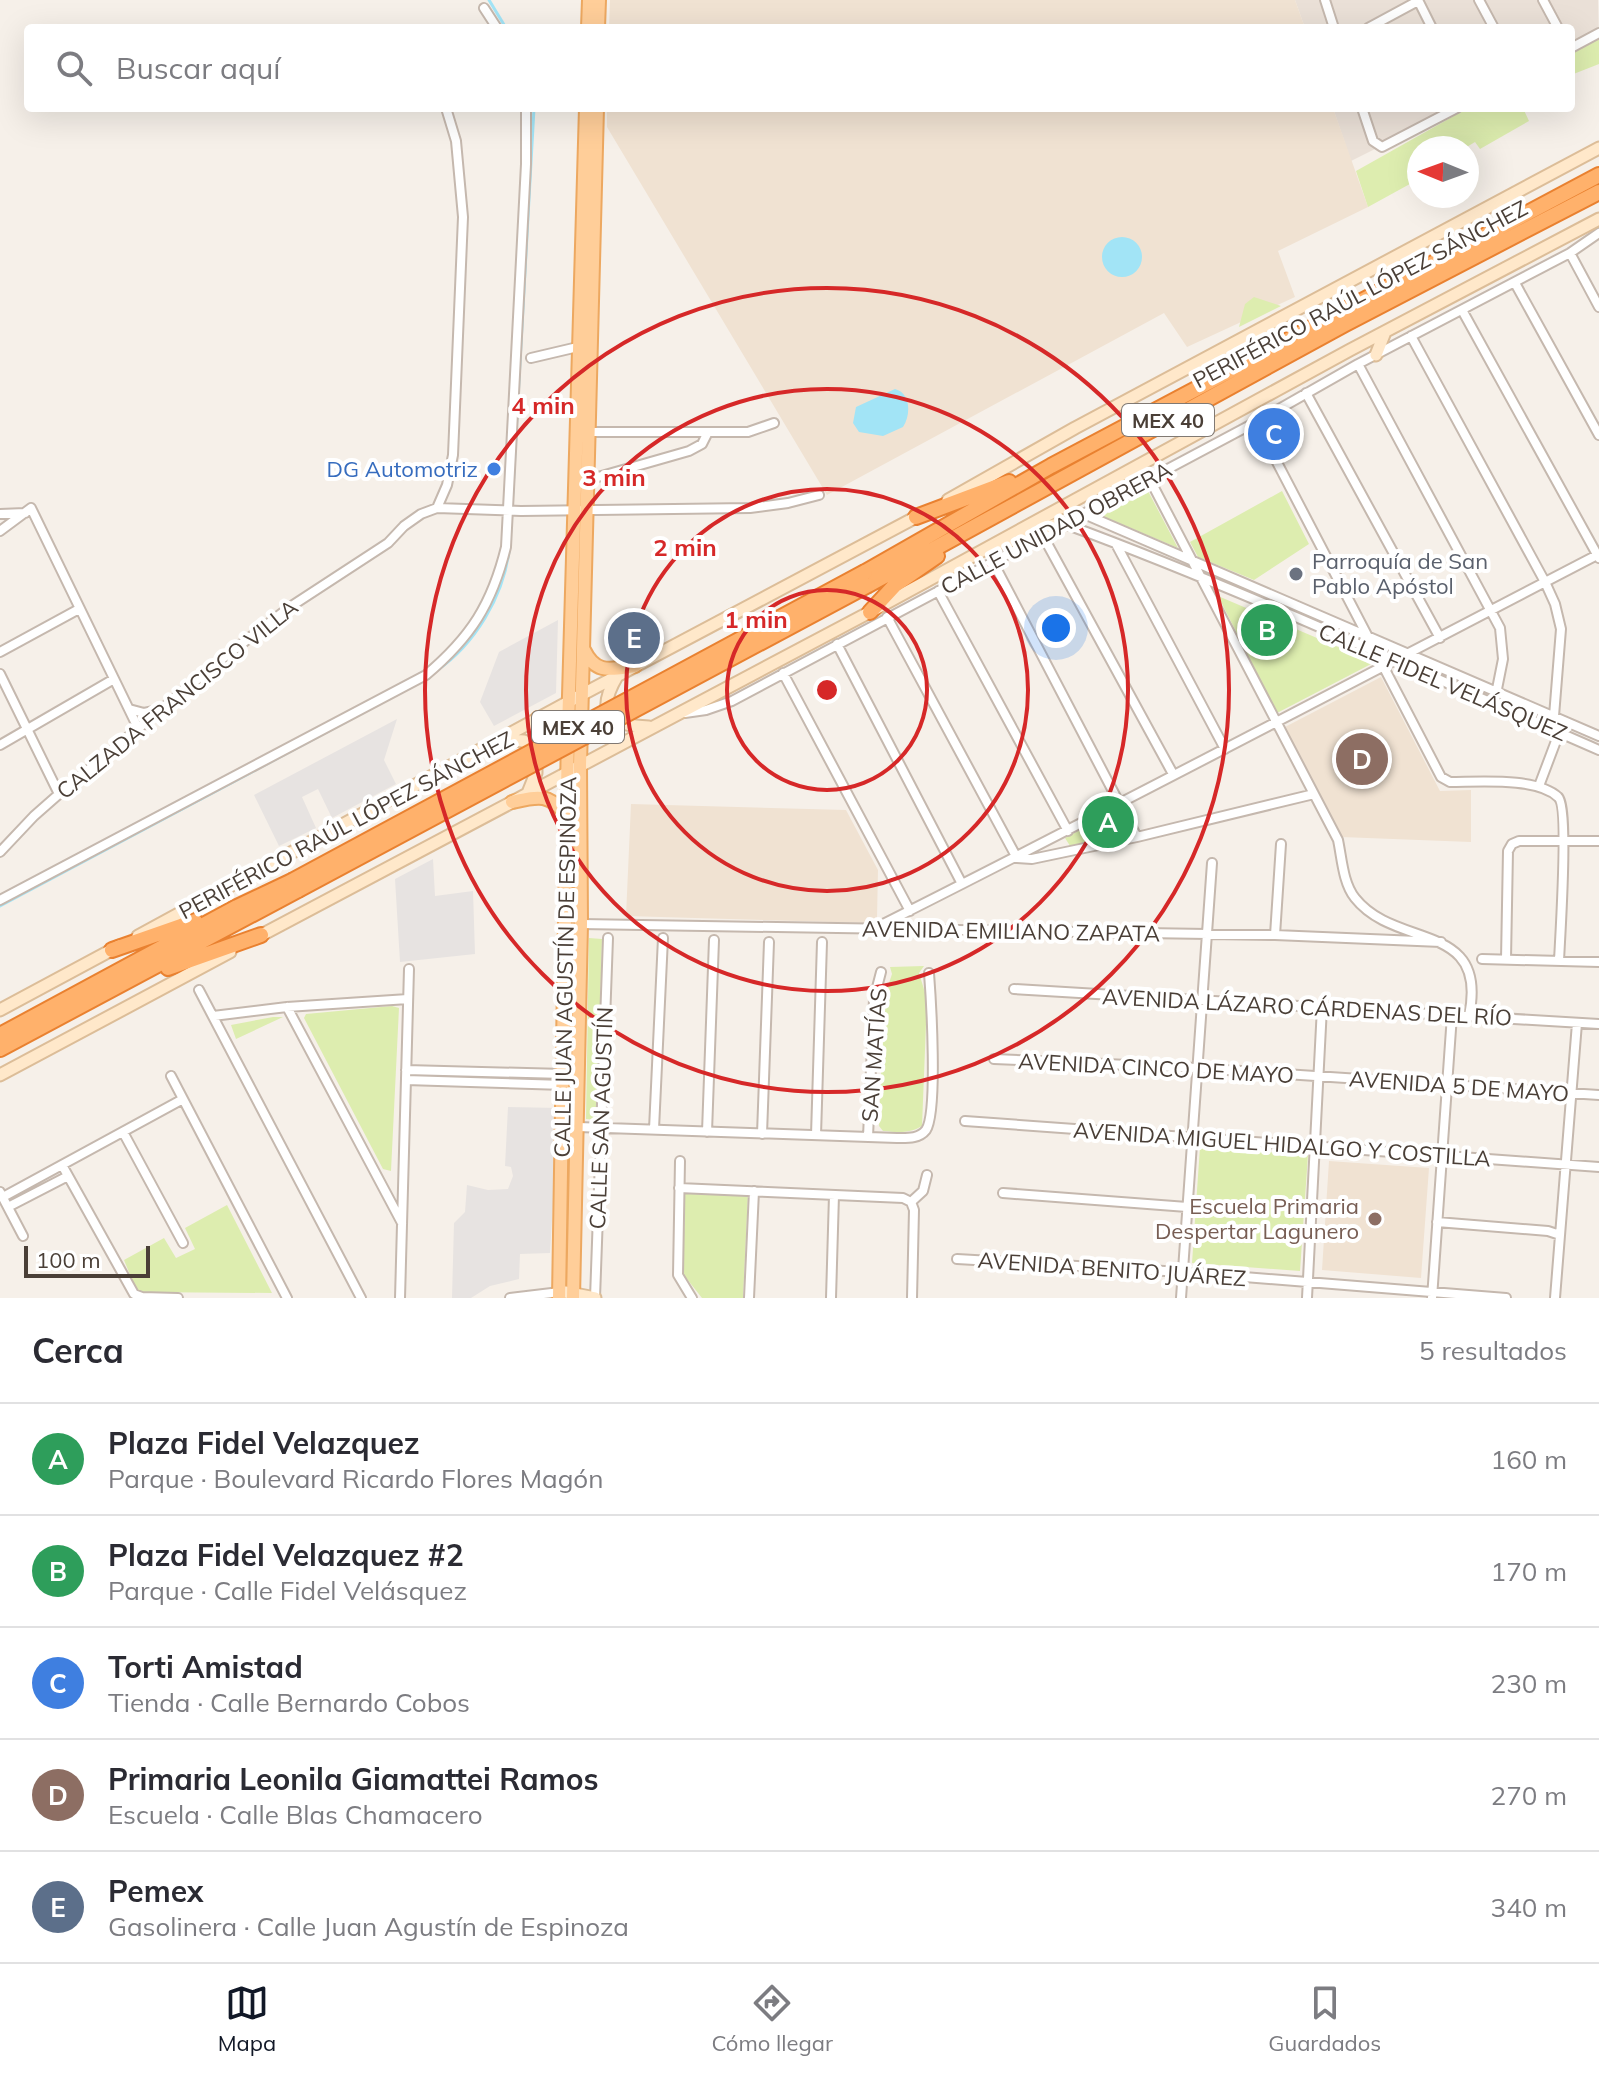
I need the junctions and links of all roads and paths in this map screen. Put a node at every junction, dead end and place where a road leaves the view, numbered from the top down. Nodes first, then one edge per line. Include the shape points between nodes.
1 (589, 0) edge
2 (599, 0) edge
3 (1325, 0) edge
4 (1479, 0) edge
5 (1543, 0) edge
6 (1418, 1) edge
7 (484, 8) dead end
8 (494, 24) edge
9 (588, 24) edge
10 (598, 24) edge
11 (1333, 24) edge
12 (1375, 24) edge
13 (1430, 24) edge
14 (1492, 24) edge
15 (1556, 24) edge
16 (1599, 33) edge
17 (1575, 46) edge
18 (447, 112) edge
19 (526, 112) edge
20 (586, 112) edge
21 (597, 112) edge
22 (1364, 112) edge
23 (1450, 112) edge
24 (1599, 148) edge
25 (1599, 175) edge
26 (1599, 192) edge
27 (1599, 219) edge
28 (1599, 233) edge
29 (1469, 253) junction
30 (1570, 253) junction
31 (1515, 283) junction
32 (1599, 307) edge
33 (1462, 310) junction
34 (1385, 332) junction
35 (1411, 336) junction
36 (585, 345) junction
37 (1376, 355) junction
38 (531, 358) dead end
39 (1358, 364) junction
40 (1306, 393) junction
41 (1256, 422) junction
42 (774, 423) dead end
43 (583, 432) junction
44 (707, 434) junction
45 (1599, 435) edge
46 (1051, 466) junction
47 (1149, 478) junction
48 (582, 482) junction
49 (819, 495) dead end
50 (437, 508) junction
51 (581, 509) junction
52 (28, 510) junction
53 (510, 511) junction
54 (998, 513) junction
55 (0, 514) edge
56 (1084, 514) junction
57 (916, 517) junction
58 (1065, 524) junction
59 (0, 531) edge
60 (1043, 536) junction
61 (1116, 543) junction
62 (991, 544) junction
63 (1598, 556) edge
64 (1192, 561) junction
65 (993, 562) junction
66 (1200, 577) junction
67 (867, 579) junction
68 (1545, 582) junction
69 (938, 591) junction
70 (79, 609) junction
71 (1492, 611) junction
72 (870, 612) junction
73 (887, 617) junction
74 (1440, 638) junction
75 (1371, 639) junction
76 (837, 644) junction
77 (584, 650) junction
78 (0, 652) edge
79 (1378, 653) junction
80 (1407, 655) junction
81 (1397, 660) junction
82 (635, 666) junction
83 (1385, 666) junction
84 (783, 673) junction
85 (0, 674) edge
86 (618, 675) junction
87 (114, 679) junction
88 (1497, 691) junction
89 (583, 694) junction
90 (569, 701) junction
91 (1494, 704) junction
92 (129, 709) junction
93 (161, 710) junction
94 (676, 714) junction
95 (1554, 716) junction
96 (538, 718) junction
97 (1277, 721) junction
98 (651, 728) junction
99 (27, 729) junction
100 (139, 730) junction
101 (568, 730) junction
102 (1559, 733) junction
103 (1599, 736) edge
104 (500, 739) junction
105 (0, 745) edge
106 (1225, 749) junction
107 (1599, 750) edge
108 (580, 765) junction
109 (567, 772) junction
110 (1173, 774) junction
111 (1539, 786) junction
112 (527, 793) junction
113 (59, 794) junction
114 (1314, 794) junction
115 (512, 802) junction
116 (1118, 802) junction
117 (567, 815) junction
118 (1068, 831) junction
119 (1137, 837) junction
120 (1563, 840) junction
121 (1599, 841) edge
122 (1281, 844) dead end
123 (0, 852) edge
124 (1017, 858) junction
125 (1212, 863) dead end
126 (962, 884) junction
127 (295, 886) junction
128 (0, 900) edge
129 (566, 905) junction
130 (237, 907) junction
131 (910, 911) junction
132 (581, 924) junction
133 (872, 930) junction
134 (1205, 934) junction
135 (261, 935) junction
136 (1275, 935) junction
137 (608, 938) dead end
138 (663, 938) dead end
139 (714, 940) dead end
140 (769, 942) dead end
141 (822, 942) dead end
142 (1441, 942) junction
143 (565, 947) junction
144 (112, 950) junction
145 (1482, 959) dead end
146 (1506, 959) junction
147 (1559, 961) junction
148 (1599, 962) edge
149 (409, 969) dead end
150 (881, 972) dead end
151 (929, 973) dead end
152 (119, 986) junction
153 (1014, 989) dead end
154 (199, 990) dead end
155 (408, 999) junction
156 (1201, 1000) junction
157 (287, 1007) junction
158 (1322, 1007) junction
159 (0, 1010) edge
160 (1452, 1015) junction
161 (213, 1016) junction
162 (1469, 1016) junction
163 (1577, 1023) junction
164 (1599, 1024) edge
165 (0, 1035) edge
166 (0, 1049) edge
167 (994, 1059) dead end
168 (1196, 1068) junction
169 (0, 1075) edge
170 (406, 1075) junction
171 (171, 1076) dead end
172 (1319, 1078) junction
173 (564, 1080) junction
174 (1447, 1086) junction
175 (1571, 1093) junction
176 (1599, 1095) edge
177 (183, 1099) junction
178 (965, 1121) dead end
179 (578, 1127) junction
180 (601, 1127) junction
181 (654, 1129) junction
182 (123, 1132) junction
183 (707, 1132) junction
184 (762, 1134) junction
185 (816, 1135) junction
186 (868, 1137) junction
187 (1192, 1137) junction
188 (1316, 1148) junction
189 (1442, 1156) junction
190 (680, 1161) dead end
191 (62, 1165) junction
192 (1566, 1165) junction
193 (1599, 1167) edge
194 (927, 1175) dead end
195 (68, 1176) junction
196 (679, 1188) junction
197 (754, 1191) junction
198 (1003, 1193) dead end
199 (1, 1194) edge
200 (834, 1195) junction
201 (911, 1202) junction
202 (8, 1207) junction
203 (1187, 1207) junction
204 (1437, 1222) junction
205 (402, 1224) junction
206 (1560, 1235) junction
207 (23, 1236) dead end
208 (183, 1243) dead end
209 (957, 1259) dead end
210 (1182, 1272) junction
211 (1308, 1282) junction
212 (560, 1295) edge
213 (1432, 1295) edge
214 (573, 1296) edge
215 (178, 1298) edge
216 (287, 1298) edge
217 (361, 1298) edge
218 (400, 1298) edge
219 (510, 1298) edge
220 (595, 1298) edge
221 (692, 1298) edge
222 (749, 1298) edge
223 (831, 1298) edge
224 (912, 1298) edge
225 (1181, 1298) edge
226 (1307, 1298) edge
227 (1506, 1298) edge
228 (1555, 1298) edge

1 - 9 main road
2 - 10 main road
3 - 11 street
4 - 14 street
5 - 15 street
6 - 12 street
6 - 13 street
7 - 8 street
16 - 17 street
18 - 50 street via 456,141 463,217 453,455
19 - 53 street
20 - 36 main road, CALLE JUAN AGUSTÍN DE ESPINOZA
21 - 36 main road, CALLE JUAN AGUSTÍN DE ESPINOZA
22 - 23 street via 1377,146 1384,147
24 - 57 main road
25 - 29 highway, PERIFÉRICO RAÚL LÓPEZ SÁNCHEZ / MEX 40
26 - 29 highway, PERIFÉRICO RAÚL LÓPEZ SÁNCHEZ / MEX 40
27 - 34 main road, PERIFÉRICO RAÚL LÓPEZ SÁNCHEZ
28 - 30 street, CALLE UNIDAD OBRERA
29 - 46 highway, PERIFÉRICO RAÚL LÓPEZ SÁNCHEZ / MEX 40
29 - 54 highway, PERIFÉRICO RAÚL LÓPEZ SÁNCHEZ / MEX 40
30 - 31 street, CALLE UNIDAD OBRERA
30 - 32 street
31 - 33 street, CALLE UNIDAD OBRERA
31 - 45 street
33 - 35 street, CALLE UNIDAD OBRERA
33 - 63 street
34 - 37 main road
34 - 62 main road, PERIFÉRICO RAÚL LÓPEZ SÁNCHEZ
35 - 37 street, CALLE UNIDAD OBRERA
35 - 68 street
36 - 38 street
36 - 43 main road, CALLE JUAN AGUSTÍN DE ESPINOZA
37 - 39 street, CALLE UNIDAD OBRERA
39 - 40 street, CALLE UNIDAD OBRERA
39 - 71 street
40 - 41 street, CALLE UNIDAD OBRERA
40 - 74 street
41 - 47 street, CALLE UNIDAD OBRERA
41 - 75 street
42 - 44 street via 748,432
43 - 44 street
43 - 48 main road, CALLE JUAN AGUSTÍN DE ESPINOZA
44 - 48 street via 693,450
46 - 57 highway
46 - 67 highway, PERIFÉRICO RAÚL LÓPEZ SÁNCHEZ / MEX 40
47 - 56 street, CALLE UNIDAD OBRERA
47 - 64 street
48 - 51 main road, CALLE JUAN AGUSTÍN DE ESPINOZA
49 - 51 street via 750,508
50 - 53 street
50 - 93 street, CALZADA FRANCISCO VILLA via 290,607
51 - 53 street
51 - 77 main road, CALLE JUAN AGUSTÍN DE ESPINOZA
51 - 90 main road, CALLE JUAN AGUSTÍN DE ESPINOZA
52 - 55 street
52 - 59 street
52 - 70 street
53 - 128 street via 499,577 486,607 452,653 426,675
54 - 67 highway, PERIFÉRICO RAÚL LÓPEZ SÁNCHEZ / MEX 40
54 - 72 highway via 895,585
56 - 58 street, CALLE UNIDAD OBRERA
56 - 64 street, CALLE FIDEL VELÁSQUEZ
57 - 82 main road
58 - 60 street, CALLE UNIDAD OBRERA
58 - 61 street, CALLE FIDEL VELÁSQUEZ
58 - 62 main road
60 - 65 street, CALLE UNIDAD OBRERA
60 - 110 street
61 - 66 street, CALLE FIDEL VELÁSQUEZ
61 - 106 street
62 - 72 main road, PERIFÉRICO RAÚL LÓPEZ SÁNCHEZ
63 - 68 street
64 - 66 street
64 - 75 street, CALLE FIDEL VELÁSQUEZ
65 - 69 street, CALLE UNIDAD OBRERA
65 - 116 street
66 - 79 street, CALLE FIDEL VELÁSQUEZ
66 - 97 street
67 - 127 highway, PERIFÉRICO RAÚL LÓPEZ SÁNCHEZ / MEX 40, bridge
68 - 71 street
68 - 95 street via 1561,629
69 - 73 street, CALLE UNIDAD OBRERA
69 - 118 street
70 - 78 street
70 - 87 street
71 - 74 street
71 - 88 street via 1504,650
72 - 94 main road, PERIFÉRICO RAÚL LÓPEZ SÁNCHEZ
73 - 76 street, CALLE UNIDAD OBRERA
73 - 124 street
74 - 80 street
75 - 79 street
75 - 80 street, CALLE FIDEL VELÁSQUEZ
76 - 84 street, CALLE UNIDAD OBRERA
76 - 126 street
77 - 82 main road via 597,667
77 - 89 main road, CALLE JUAN AGUSTÍN DE ESPINOZA
79 - 81 street, CALLE FIDEL VELÁSQUEZ
79 - 83 street
80 - 81 street
80 - 88 street, CALLE FIDEL VELÁSQUEZ
81 - 83 street
81 - 91 street, CALLE FIDEL VELÁSQUEZ
82 - 86 main road
83 - 97 street
83 - 111 street via 1444,779
84 - 94 street, CALLE UNIDAD OBRERA via 720,706
84 - 131 street
85 - 99 street
86 - 89 main road
86 - 98 main road via 605,701 608,714 622,725
87 - 92 street
87 - 99 street
88 - 91 street
88 - 95 street, CALLE FIDEL VELÁSQUEZ
89 - 90 main road
89 - 108 main road, CALLE JUAN AGUSTÍN DE ESPINOZA
90 - 96 main road
90 - 101 main road, CALLE JUAN AGUSTÍN DE ESPINOZA
91 - 102 street, CALLE FIDEL VELÁSQUEZ
92 - 93 street
92 - 100 street
93 - 100 street, CALZADA FRANCISCO VILLA
94 - 98 main road, PERIFÉRICO RAÚL LÓPEZ SÁNCHEZ
95 - 103 street, CALLE FIDEL VELÁSQUEZ
96 - 101 main road
96 - 104 main road
97 - 106 street
97 - 114 street
98 - 108 main road, PERIFÉRICO RAÚL LÓPEZ SÁNCHEZ
99 - 105 street
99 - 113 street
100 - 113 street, CALZADA FRANCISCO VILLA
101 - 109 main road, CALLE JUAN AGUSTÍN DE ESPINOZA
102 - 107 street, CALLE FIDEL VELÁSQUEZ
102 - 111 street
104 - 112 main road via 524,741 536,755 536,773
104 - 144 main road
106 - 110 street
108 - 109 main road, PERIFÉRICO RAÚL LÓPEZ SÁNCHEZ
108 - 132 main road, CALLE JUAN AGUSTÍN DE ESPINOZA
109 - 112 main road, PERIFÉRICO RAÚL LÓPEZ SÁNCHEZ
109 - 117 main road, CALLE JUAN AGUSTÍN DE ESPINOZA
110 - 116 street
111 - 120 street via 1564,805
112 - 115 main road, PERIFÉRICO RAÚL LÓPEZ SÁNCHEZ
113 - 123 street, CALZADA FRANCISCO VILLA
114 - 119 street
114 - 142 street via 1338,840 1355,898 1386,921
115 - 117 main road via 545,797
115 - 135 main road, PERIFÉRICO RAÚL LÓPEZ SÁNCHEZ
116 - 118 street
116 - 119 street
117 - 129 main road, CALLE JUAN AGUSTÍN DE ESPINOZA
118 - 124 street
119 - 124 street
120 - 121 street
120 - 146 street via 1519,841 1508,851
120 - 147 street
122 - 136 street
124 - 126 street
125 - 134 street
126 - 131 street
127 - 130 highway, PERIFÉRICO RAÚL LÓPEZ SÁNCHEZ / MEX 40
127 - 152 highway, PERIFÉRICO RAÚL LÓPEZ SÁNCHEZ / MEX 40
129 - 132 main road
129 - 143 main road, CALLE JUAN AGUSTÍN DE ESPINOZA
130 - 144 highway
130 - 165 highway, PERIFÉRICO RAÚL LÓPEZ SÁNCHEZ / MEX 40
131 - 133 street
132 - 133 street, AVENIDA EMILIANO ZAPATA
132 - 143 main road
132 - 179 main road, CALLE JUAN AGUSTÍN DE ESPINOZA
133 - 134 street, AVENIDA EMILIANO ZAPATA
134 - 136 street, AVENIDA EMILIANO ZAPATA
134 - 156 street
135 - 152 highway
135 - 169 main road, PERIFÉRICO RAÚL LÓPEZ SÁNCHEZ
136 - 142 street, AVENIDA EMILIANO ZAPATA
137 - 180 street, CALLE SAN AGUSTÍN
138 - 181 street
139 - 183 street
140 - 184 street
141 - 185 street
142 - 162 street via 1459,955 1471,976
143 - 173 main road, CALLE JUAN AGUSTÍN DE ESPINOZA
144 - 159 main road
145 - 146 street
146 - 147 street
147 - 148 street
149 - 155 street
150 - 186 street, SAN MATÍAS via 874,999
151 - 186 street via 930,1119 925,1131 912,1138
152 - 166 highway, PERIFÉRICO RAÚL LÓPEZ SÁNCHEZ / MEX 40
153 - 156 street, AVENIDA LÁZARO CÁRDENAS DEL RÍO
154 - 161 street
155 - 157 street
155 - 170 street
156 - 158 street, AVENIDA LÁZARO CÁRDENAS DEL RÍO
156 - 168 street
157 - 161 street
157 - 205 street
158 - 160 street, AVENIDA LÁZARO CÁRDENAS DEL RÍO
158 - 172 street
160 - 162 street, AVENIDA LÁZARO CÁRDENAS DEL RÍO
160 - 174 street
161 - 217 street
162 - 163 street, AVENIDA LÁZARO CÁRDENAS DEL RÍO
163 - 164 street, AVENIDA LÁZARO CÁRDENAS DEL RÍO
163 - 175 street
167 - 168 street, AVENIDA CINCO DE MAYO
168 - 172 street, AVENIDA CINCO DE MAYO
168 - 187 street
170 - 173 street
170 - 205 street
171 - 177 street
172 - 174 street, AVENIDA 5 DE MAYO
172 - 188 street
173 - 212 main road, CALLE JUAN AGUSTÍN DE ESPINOZA
174 - 175 street, AVENIDA 5 DE MAYO
174 - 189 street
175 - 176 street, AVENIDA 5 DE MAYO
175 - 192 street
177 - 182 street
177 - 216 street
178 - 187 street, AVENIDA MIGUEL HIDALGO Y COSTILLA
179 - 180 street
179 - 214 main road, CALLE JUAN AGUSTÍN DE ESPINOZA
180 - 181 street
180 - 220 street, CALLE SAN AGUSTÍN
181 - 183 street
182 - 191 street
182 - 208 street
183 - 184 street
184 - 185 street
185 - 186 street
187 - 188 street, AVENIDA MIGUEL HIDALGO Y COSTILLA
187 - 203 street
188 - 189 street, AVENIDA MIGUEL HIDALGO Y COSTILLA
188 - 211 street
189 - 192 street, AVENIDA MIGUEL HIDALGO Y COSTILLA
189 - 204 street
190 - 196 street
191 - 195 street
191 - 199 street
192 - 193 street, AVENIDA MIGUEL HIDALGO Y COSTILLA
192 - 206 street
194 - 201 street via 923,1191
195 - 202 street
195 - 215 street via 134,1294
196 - 197 street
196 - 221 street via 678,1275
197 - 200 street
197 - 222 street
198 - 203 street
199 - 202 street
200 - 201 street
200 - 223 street
201 - 224 street
202 - 207 street
203 - 210 street
204 - 206 street
204 - 213 street
205 - 218 street
206 - 228 street
209 - 210 street, AVENIDA BENITO JUÁREZ
210 - 211 street, AVENIDA BENITO JUÁREZ
210 - 225 street
211 - 213 street, AVENIDA BENITO JUÁREZ
211 - 226 street
212 - 214 main road
212 - 219 street
213 - 227 street, AVENIDA BENITO JUÁREZ
214 - 220 main road

